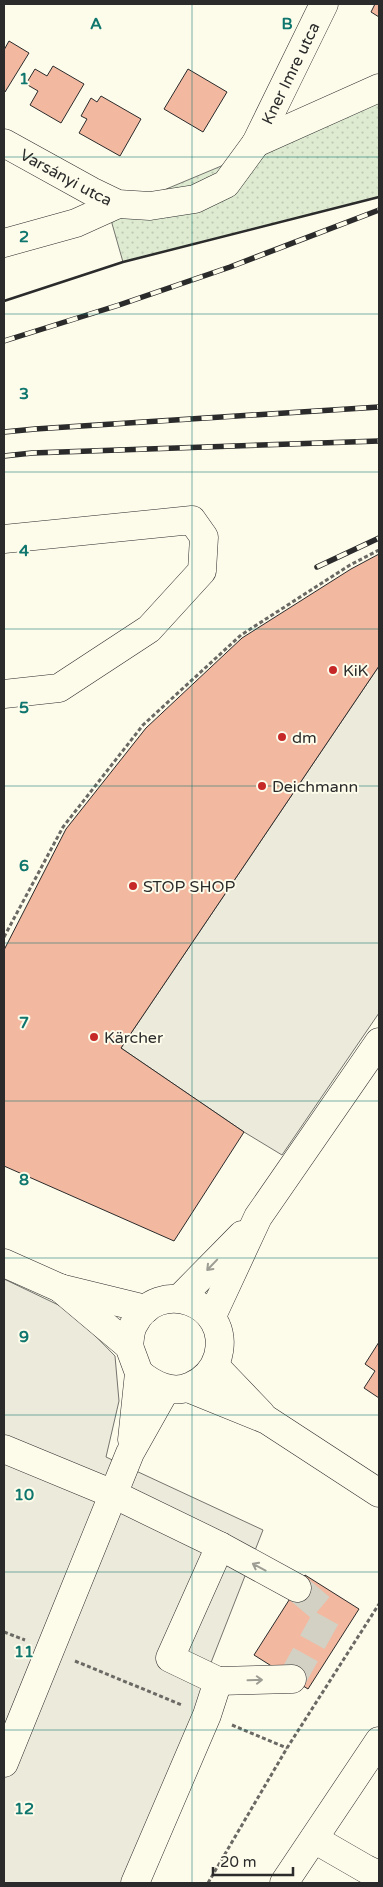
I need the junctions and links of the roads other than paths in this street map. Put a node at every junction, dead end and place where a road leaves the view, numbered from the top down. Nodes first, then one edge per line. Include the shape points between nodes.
1 (324, 4) edge
2 (379, 88) edge
3 (4, 143) edge
4 (256, 143) junction
5 (118, 204) junction
6 (4, 243) edge
7 (4, 539) edge
8 (4, 694) edge
9 (379, 1042) edge
10 (258, 1217) junction
11 (4, 1263) edge
12 (60, 1288) junction
13 (180, 1298) junction
14 (146, 1308) junction
15 (212, 1316) junction
16 (129, 1346) junction
17 (215, 1366) junction
18 (139, 1373) junction
19 (177, 1389) junction
20 (267, 1420) junction
21 (4, 1449) edge
22 (130, 1453) junction
23 (379, 1493) edge
24 (113, 1494) junction
25 (220, 1546) junction
26 (297, 1588) tunnel mouth
27 (292, 1679) dead end
28 (218, 1681) junction
29 (379, 1741) edge
30 (4, 1763) edge
31 (314, 1839) junction
32 (379, 1875) edge
33 (135, 1883) edge
34 (284, 1883) edge

1 - 4 street, Kner Imre utca
2 - 4 street
3 - 5 street, Varsányi utca
4 - 5 street, Varsányi utca via 226,184 195,199 150,206
5 - 6 street via 76,223
7 - 8 street via 192,520 204,537 202,571 149,629 58,688
9 - 10 street
10 -> 13 street
10 - 15 street
11 - 12 street
12 - 14 street
12 - 16 street
13 - 14 street via 165,1299
13 - 15 street via 196,1303
14 - 16 street via 133,1324
15 - 17 street via 221,1344
16 - 18 street
17 - 19 street via 202,1381
17 - 20 street
18 - 19 street via 150,1383
18 - 22 street
19 - 20 street
19 - 22 street
20 - 23 street
21 - 24 street
22 - 24 street
24 - 25 street
24 - 30 street
26 -> 25 street
25 - 28 street via 170,1658
28 -> 27 street
28 - 33 street
29 - 31 street
31 - 32 street
31 - 34 street

